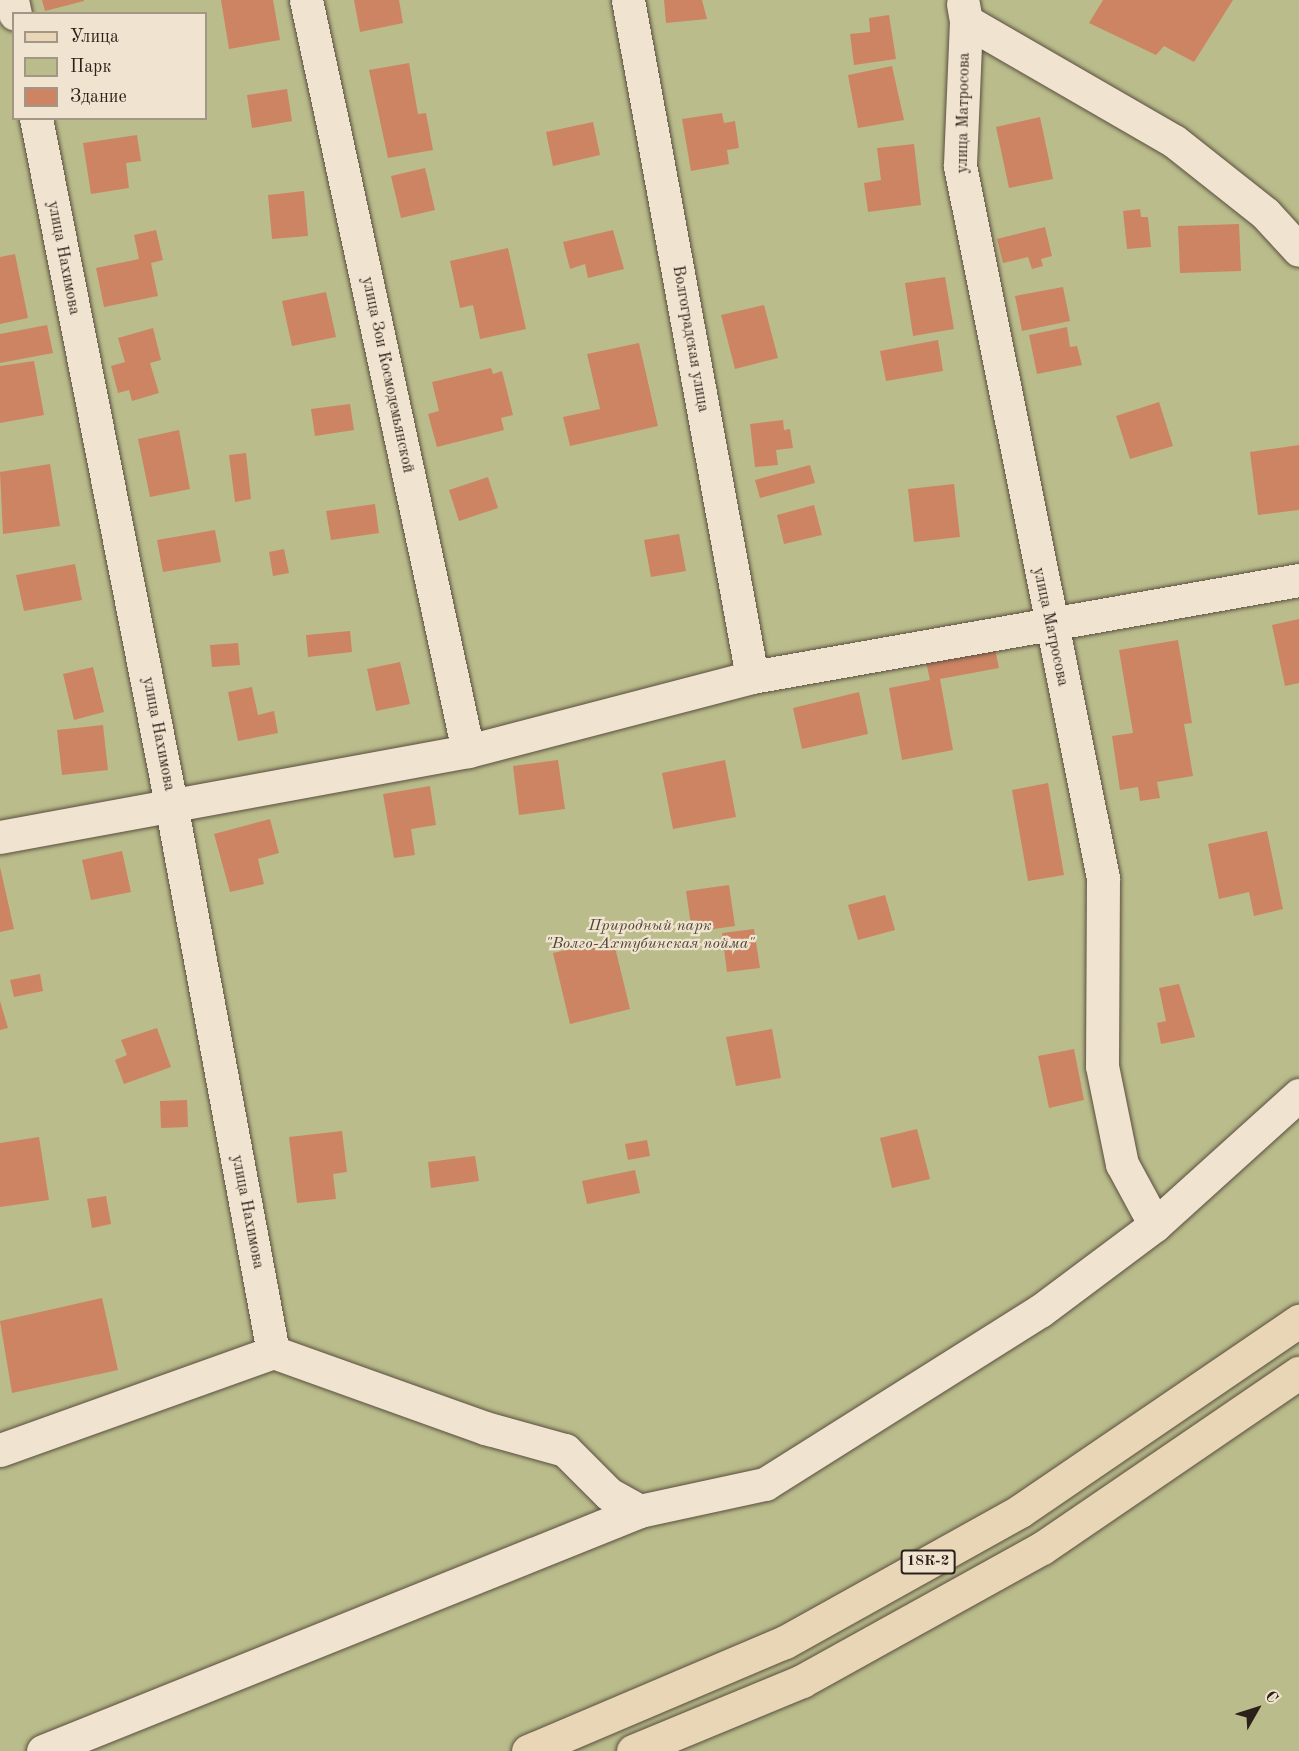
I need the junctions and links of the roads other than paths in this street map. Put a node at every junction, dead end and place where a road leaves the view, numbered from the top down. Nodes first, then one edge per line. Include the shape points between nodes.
1 (306, 0) edge
2 (628, 0) edge
3 (964, 11) edge
4 (36, 120) edge
5 (1299, 250) edge
6 (1299, 580) edge
7 (1049, 624) junction
8 (752, 677) junction
9 (468, 751) junction
10 (171, 804) junction
11 (0, 837) edge
12 (1299, 1095) edge
13 (1155, 1225) junction
14 (1299, 1321) edge
15 (273, 1352) junction
16 (1299, 1373) edge
17 (0, 1450) edge
18 (640, 1511) junction
19 (43, 1751) edge
20 (528, 1751) edge
21 (633, 1751) edge

1 - 9 street, улица Зои Космодемьянской
2 - 8 street, Волгоградская улица
3 - 5 street via 1174,141 1265,213
3 - 7 street, улица Матросова via 960,166
4 - 10 street, улица Нахимова
6 - 7 street
7 - 8 street
7 - 13 street, улица Матросова via 1103,878 1102,1066 1122,1164
8 - 9 street
9 - 10 street
10 - 11 street
10 - 15 street, улица Нахимова
12 - 13 street
13 - 18 street via 1040,1311 765,1484
14 - 20 main road, 18К-2 via 1246,1361 990,1528 785,1642
15 - 17 street
15 - 18 street via 485,1428 565,1450 609,1494
16 - 21 main road, 18К-2 via 1042,1548 802,1681
18 - 19 street

